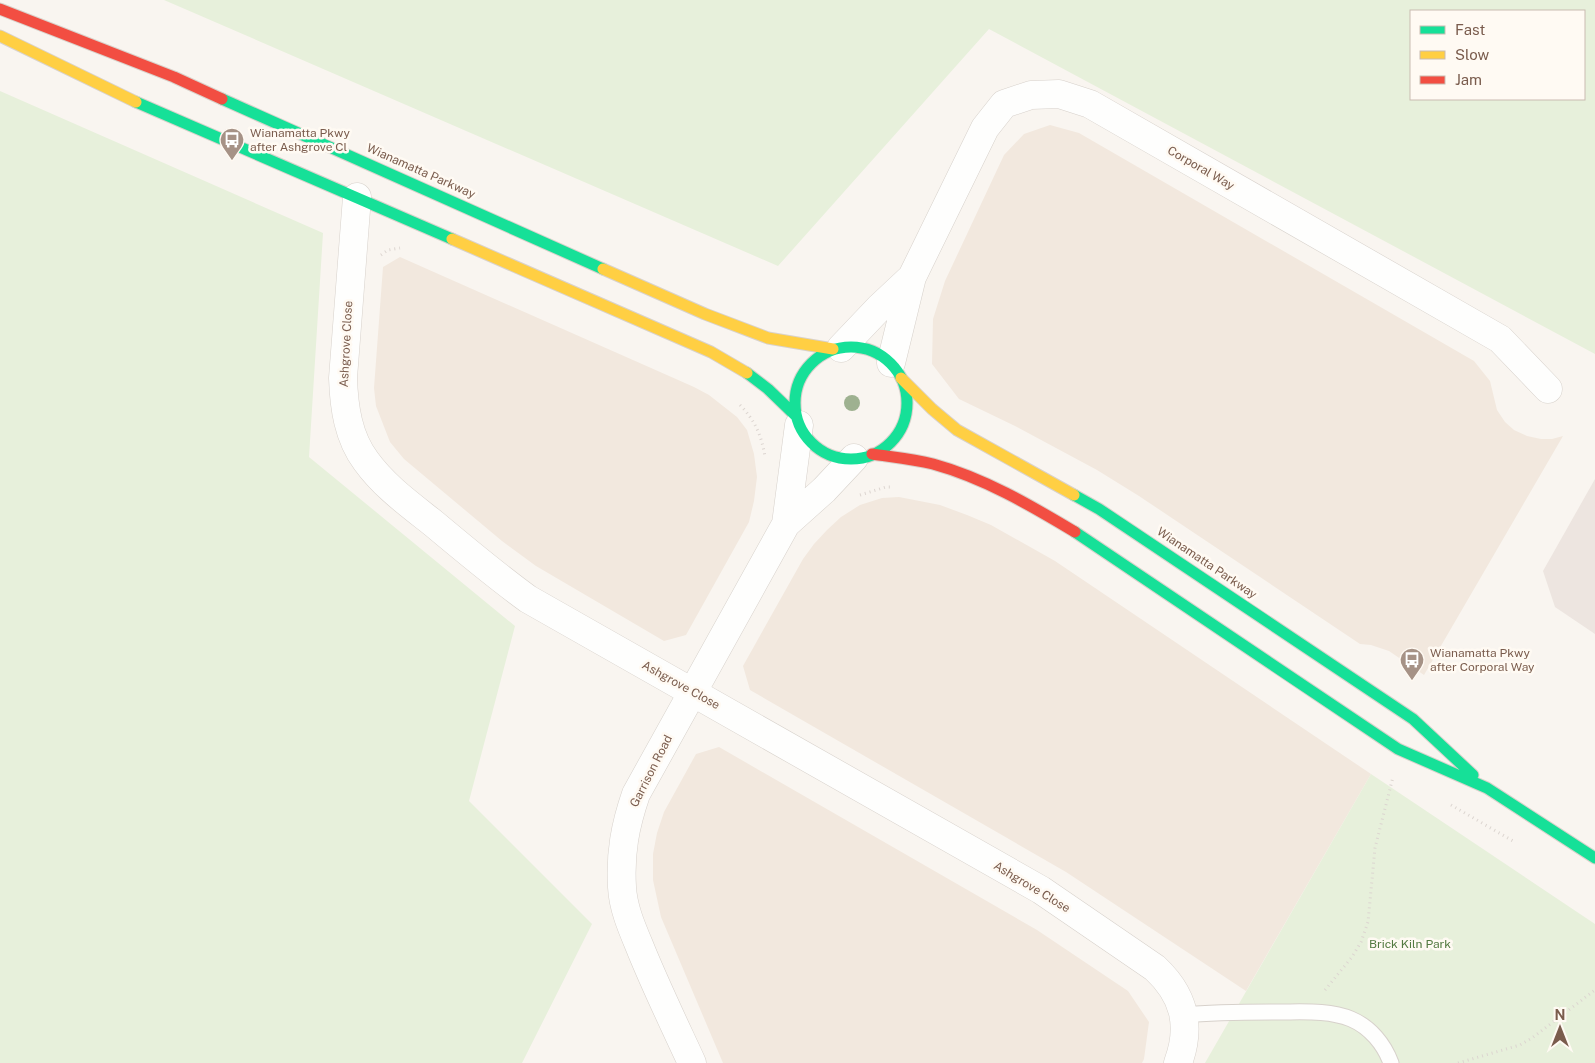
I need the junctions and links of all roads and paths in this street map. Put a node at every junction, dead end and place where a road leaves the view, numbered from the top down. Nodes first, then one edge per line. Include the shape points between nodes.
1 (0, 9) edge
2 (0, 36) edge
3 (357, 197) junction
4 (404, 249) dead end
5 (379, 257) dead end
6 (912, 277) junction
7 (837, 348) junction
8 (896, 371) junction
9 (1548, 389) dead end
10 (735, 400) dead end
11 (798, 421) junction
12 (863, 456) junction
13 (766, 463) dead end
14 (786, 524) junction
15 (692, 692) junction
16 (1394, 772) dead end
17 (1487, 788) junction
18 (1595, 858) edge
19 (1595, 990) edge
20 (1308, 1012) junction
21 (1184, 1015) junction
22 (692, 1063) edge
23 (1178, 1063) edge
24 (1391, 1063) edge
25 (1458, 1063) edge

1 - 7 street, Wianamatta Parkway via 183,81 704,314 768,338
2 - 3 street via 156,112
3 - 11 street via 711,352 768,389
3 - 15 street, Ashgrove Close via 343,378 344,407 352,435 365,460 390,488 494,574 528,598
4 - 5 path via 388,250
6 - 7 street, Corporal Way
6 - 8 street, Corporal Way
6 - 9 street, Corporal Way via 985,128 1004,104 1031,95 1059,94 1090,104 1500,339
7 - 8 street via 868,349 880,355
7 - 11 street via 812,362 803,374 795,402
8 - 12 street via 906,390 903,422 884,448
8 - 17 street, Wianamatta Parkway via 957,430 1099,509 1413,719
10 - 13 path via 750,415 758,430
11 - 12 street via 804,434 826,452 839,457
11 - 14 street, Garrison Road
12 - 14 street, Garrison Road
12 - 17 street, Wianamatta Parkway via 909,459 942,466 1031,507 1109,555 1398,749
14 - 15 street, Garrison Road
15 - 21 street, Ashgrove Close via 1042,890 1155,968 1178,995
15 - 22 street, Garrison Road via 636,794 624,832 621,859 622,889 628,918 648,970
16 - 20 path via 1375,848 1368,922 1361,942
17 - 18 street, Wianamatta Parkway
19 - 25 path via 1520,1045
20 - 21 lane
20 - 24 lane via 1327,1012 1366,1027 1378,1038
21 - 23 street, Ashgrove Close via 1184,1049

